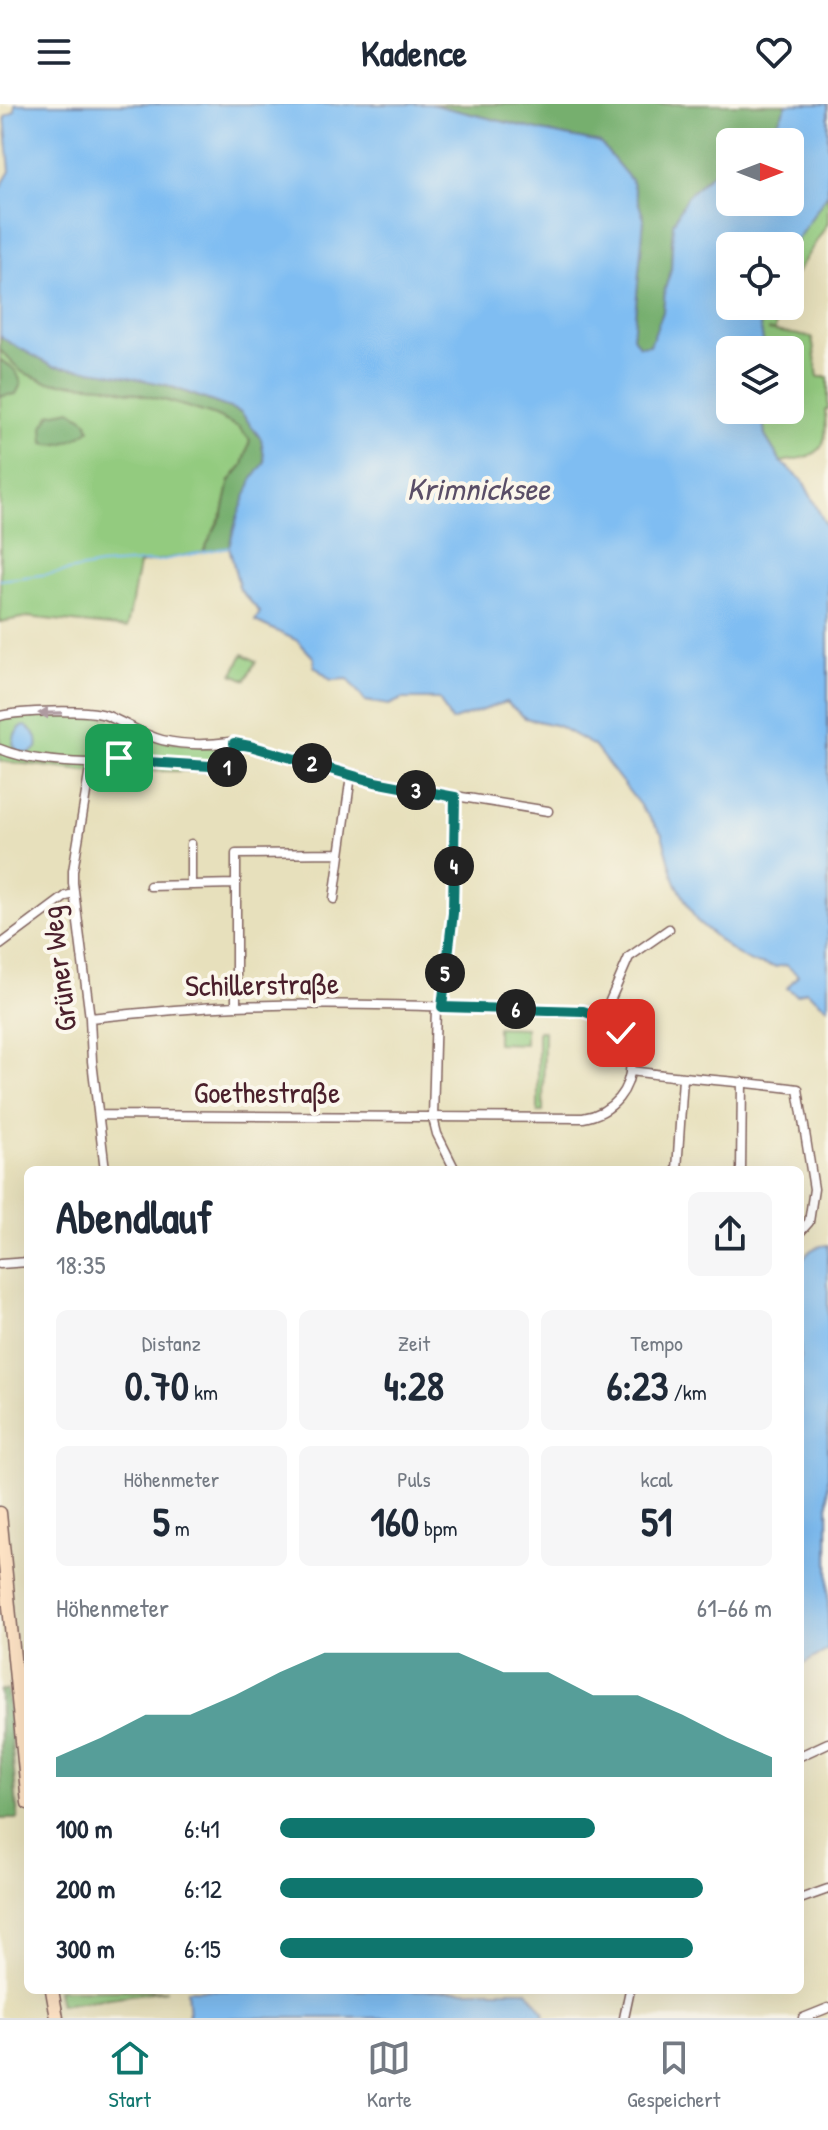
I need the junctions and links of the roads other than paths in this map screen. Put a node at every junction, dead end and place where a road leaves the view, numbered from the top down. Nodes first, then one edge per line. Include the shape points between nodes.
1 (0, 716) edge
2 (234, 743) junction
3 (0, 749) edge
4 (91, 763) junction
5 (351, 775) junction
6 (455, 797) junction
7 (548, 811) dead end
8 (191, 844) dead end
9 (339, 853) junction
10 (235, 884) junction
11 (191, 885) junction
12 (150, 886) dead end
13 (74, 894) junction
14 (334, 899) dead end
15 (669, 929) dead end
16 (0, 945) edge
17 (236, 1006) junction
18 (439, 1007) junction
19 (603, 1017) junction
20 (90, 1018) junction
21 (631, 1071) junction
22 (683, 1078) junction
23 (742, 1082) junction
24 (100, 1115) junction
25 (433, 1118) junction
26 (105, 1166) edge
27 (453, 1166) edge
28 (677, 1166) edge
29 (741, 1166) edge
30 (804, 1228) edge
31 (24, 1262) edge
32 (0, 1264) edge
33 (0, 1513) edge
34 (24, 1733) edge
35 (828, 1743) edge
36 (804, 1754) edge
37 (828, 1889) edge
38 (804, 1898) edge
39 (53, 1994) edge
40 (629, 1994) edge
41 (828, 2008) edge
42 (57, 2018) edge
43 (624, 2018) edge
44 (803, 2018) edge

2 -> 1 street via 161,740 91,713
2 - 4 street via 233,761 226,767 119,758
2 - 5 street
3 - 4 street via 23,757
4 - 13 street, Grüner Weg
5 - 6 street
5 - 9 street
6 - 7 street
6 - 18 street via 453,913
8 - 11 street
9 - 10 street via 236,854
9 - 14 street
10 - 11 street
10 - 17 street
11 - 12 street
13 - 16 street
13 - 20 street, Grüner Weg
15 - 19 street via 629,957
17 - 18 street, Schillerstraße
17 - 20 street, Schillerstraße
18 - 19 street, Schillerstraße via 583,1011
18 - 25 street
19 - 21 street via 625,1039
20 - 24 street, Grüner Weg
21 - 22 street
21 - 25 street, Goethestraße via 616,1102 591,1117
22 - 23 street
22 - 28 street
23 - 29 street
23 - 30 street via 798,1089 814,1189 812,1213
24 - 25 street, Goethestraße
24 - 26 street, Grüner Weg
25 - 27 street
31 - 32 street
33 - 34 main road
35 - 36 street
37 - 38 street
39 - 42 main road
40 - 43 street
41 - 44 street

